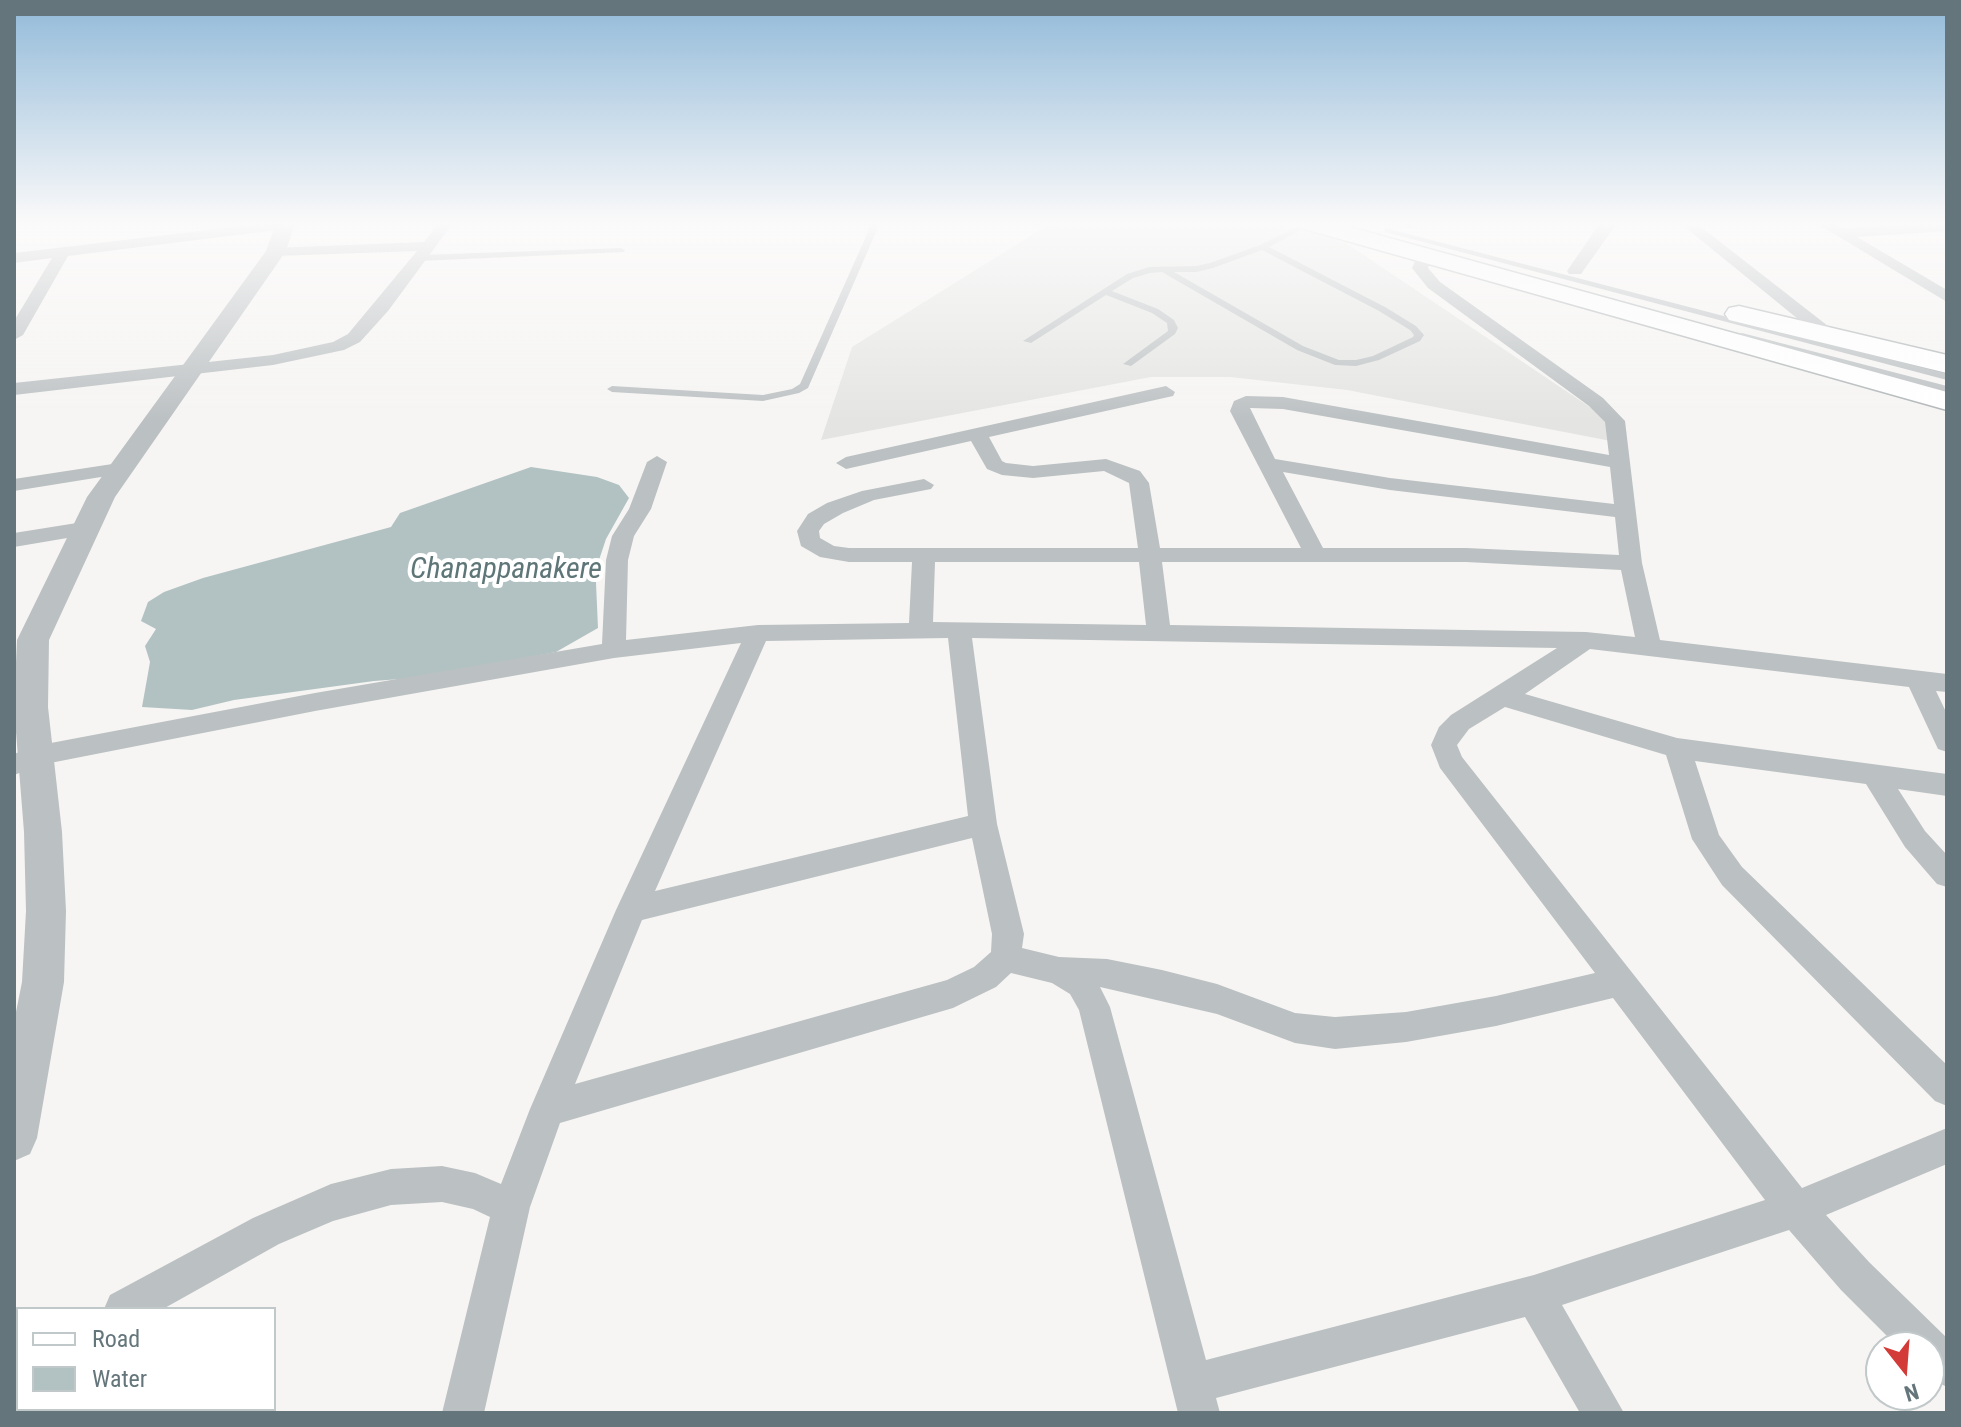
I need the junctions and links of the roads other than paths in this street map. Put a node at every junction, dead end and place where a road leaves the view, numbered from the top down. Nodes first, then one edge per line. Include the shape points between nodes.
1 (41, 290) edge
2 (246, 290) edge
3 (393, 290) edge
4 (847, 290) edge
5 (1110, 290) edge
6 (1198, 290) edge
7 (1345, 290) edge
8 (1440, 290) edge
9 (1546, 290) edge
10 (1581, 290) edge
11 (1607, 290) edge
12 (1647, 290) edge
13 (1771, 290) edge
14 (1106, 292) junction
15 (14, 335) edge
16 (1831, 337) junction
17 (1028, 341) dead end
18 (1128, 364) dead end
19 (1947, 364) edge
20 (195, 368) junction
21 (1947, 377) edge
22 (14, 389) edge
23 (612, 389) dead end
24 (1947, 389) edge
25 (1166, 392) dead end
26 (1947, 401) edge
27 (977, 434) junction
28 (657, 462) dead end
29 (846, 463) dead end
30 (1621, 463) junction
31 (1269, 464) junction
32 (119, 469) junction
33 (14, 485) edge
34 (924, 485) dead end
35 (1627, 512) junction
36 (83, 529) junction
37 (14, 540) edge
38 (1315, 553) junction
39 (924, 555) junction
40 (1149, 556) junction
41 (1631, 563) junction
42 (959, 630) junction
43 (921, 631) junction
44 (758, 633) junction
45 (1159, 633) junction
46 (1586, 640) junction
47 (23, 643) edge
48 (1649, 645) junction
49 (614, 650) junction
50 (1918, 679) junction
51 (1947, 683) edge
52 (1502, 697) junction
53 (1947, 742) edge
54 (1677, 748) junction
55 (25, 760) edge
56 (1876, 777) junction
57 (1947, 785) edge
58 (983, 824) junction
59 (1947, 875) edge
60 (631, 910) junction
61 (1006, 958) junction
62 (1059, 971) junction
63 (1621, 982) junction
64 (19, 1082) edge
65 (1947, 1089) edge
66 (547, 1109) junction
67 (14, 1138) edge
68 (1947, 1146) edge
69 (511, 1207) junction
70 (1795, 1209) junction
71 (1534, 1295) junction
72 (128, 1307) edge
73 (1911, 1331) edge
74 (1195, 1399) edge
75 (463, 1413) edge
76 (1603, 1413) edge

1 - 15 street
2 - 20 street
3 - 20 street via 354,338 338,346
4 - 23 lane via 804,386 763,398
5 - 14 lane
6 - 7 lane via 1300,348 1338,363 1376,358 1417,339 1413,328
8 - 30 street via 1596,402 1615,421
9 - 26 main road
10 - 24 lane
11 - 21 lane
12 - 16 main road
13 - 16 street
14 - 17 lane
14 - 18 lane via 1171,322 1172,332
16 - 19 main road
20 - 22 street
20 - 32 street
25 - 27 street
27 - 29 street
27 - 40 street via 990,460 1002,469 1033,472 1106,465 1133,475 1141,491
28 - 49 street via 617,560
30 - 31 street via 1283,403 1246,402 1240,411
30 - 35 street
31 - 35 street
31 - 38 street
32 - 33 street
32 - 36 street
34 - 39 street via 869,495 835,508 808,531 809,541 828,552
35 - 41 street
36 - 37 street
36 - 47 street
38 - 40 street
38 - 41 street
39 - 40 street
39 - 43 street
40 - 45 street
41 - 48 street
42 - 43 street
42 - 45 street
42 - 58 street
43 - 44 street
44 - 49 street
44 - 60 street
45 - 46 street
46 - 48 street
46 - 52 street
47 - 55 street via 31,707
48 - 50 street
49 - 55 street via 219,719
50 - 51 street
50 - 53 street
52 - 54 street
52 - 63 street via 1448,734 1444,745 1450,761
54 - 56 street
54 - 65 street via 1706,839 1732,876
55 - 64 street via 43,832 46,911 43,982
56 - 57 street
56 - 59 street via 1915,839
58 - 60 street
58 - 61 street via 1008,934
60 - 66 street
61 - 62 street
61 - 66 street via 985,977 953,993
62 - 63 street via 1107,973 1162,985 1295,1028 1335,1033 1496,1011
62 - 74 street via 1081,984 1094,1007
63 - 70 street
64 - 67 street
66 - 69 street
68 - 70 street
69 - 72 street via 442,1184 391,1187 331,1203 266,1231
69 - 75 street
70 - 71 street
70 - 73 street
71 - 74 street
71 - 76 street

